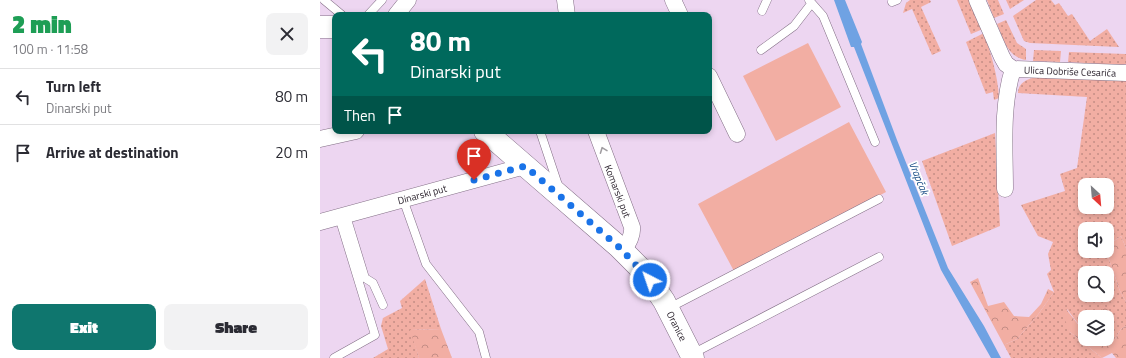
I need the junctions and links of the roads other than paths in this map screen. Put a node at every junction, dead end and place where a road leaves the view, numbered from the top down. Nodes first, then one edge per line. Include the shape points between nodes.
1 (324, 0) edge
2 (382, 0) edge
3 (408, 0) edge
4 (565, 0) edge
5 (673, 0) edge
6 (767, 0) edge
7 (977, 0) edge
8 (810, 2) edge
9 (762, 11) dead end
10 (338, 12) edge
11 (371, 12) edge
12 (398, 12) edge
13 (567, 12) edge
14 (679, 12) edge
15 (320, 27) edge
16 (332, 27) edge
17 (760, 50) dead end
18 (1013, 69) junction
19 (1126, 73) edge
20 (712, 82) edge
21 (342, 134) edge
22 (488, 134) edge
23 (541, 134) edge
24 (597, 134) edge
25 (737, 134) dead end
26 (320, 139) edge
27 (875, 142) dead end
28 (525, 166) junction
29 (1005, 189) dead end
30 (562, 197) junction
31 (403, 199) junction
32 (879, 199) dead end
33 (343, 216) junction
34 (320, 222) edge
35 (623, 251) junction
36 (879, 258) dead end
37 (382, 305) dead end
38 (668, 308) junction
39 (692, 356) edge
40 (334, 358) edge
41 (486, 358) edge

1 - 10 lane
2 - 11 lane
3 - 12 street
4 - 13 street
5 - 14 street
6 - 9 lane
7 - 18 street, Ulica Dobriše Cesarića via 1002,57
8 - 17 lane via 794,26
8 - 27 lane via 823,16
15 - 16 main road
18 - 19 street, Ulica Dobriše Cesarića
18 - 29 street, Ulica Dobriše Cesarića via 1008,85 1006,110
20 - 25 street
21 - 26 street
22 - 28 main road, Oranice
23 - 30 lane
35 -> 24 street, Komarski put via 633,233 632,227
28 - 30 main road, Oranice
28 - 31 street, Dinarski put
30 - 35 main road, Oranice
31 - 33 street, Dinarski put
31 - 41 lane via 426,264 479,332
32 - 38 lane
33 - 34 street, Dinarski put
33 - 37 lane via 365,278 373,282
33 - 40 lane via 375,335
35 - 38 main road, Oranice via 645,273
36 - 39 lane
38 - 39 main road, Oranice

